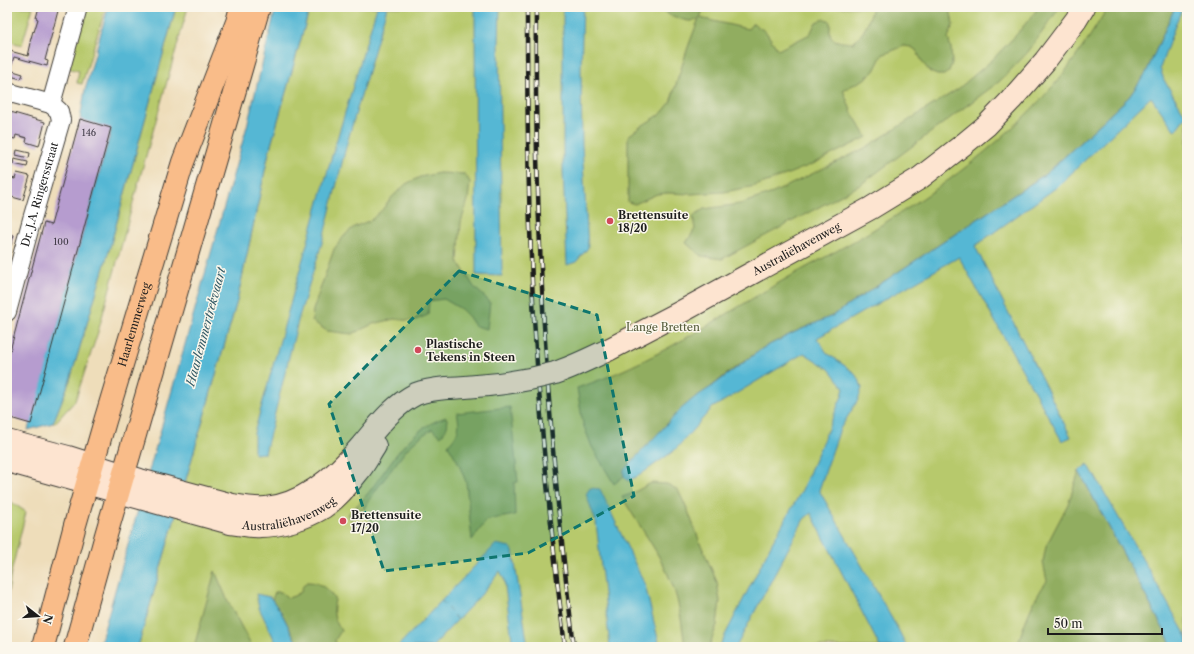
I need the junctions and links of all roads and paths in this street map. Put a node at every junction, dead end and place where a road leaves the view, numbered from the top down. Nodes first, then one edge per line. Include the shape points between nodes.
1 (78, 7) edge
2 (241, 7) edge
3 (259, 7) edge
4 (1084, 7) edge
5 (7, 92) edge
6 (52, 104) junction
7 (7, 312) edge
8 (7, 441) edge
9 (7, 461) edge
10 (90, 474) junction
11 (129, 486) junction
12 (43, 647) edge
13 (75, 647) edge

1 - 6 street
2 - 10 main road, Haarlemmerweg via 183,162
3 - 11 main road
4 - 11 street, Australiëhavenweg, bridge via 1045,61 1011,100 987,125 920,178 686,310 608,350 584,362 528,380 433,389 416,394 403,402 340,469 321,485 303,497 276,506 257,508 196,504
5 - 6 street
6 - 7 street, Dr. J.A. Ringersstraat via 59,112 61,120
8 - 10 street via 68,457
9 - 10 street
10 - 11 street, Australiëhavenweg
10 - 12 main road, Haarlemmerweg
11 - 13 main road

